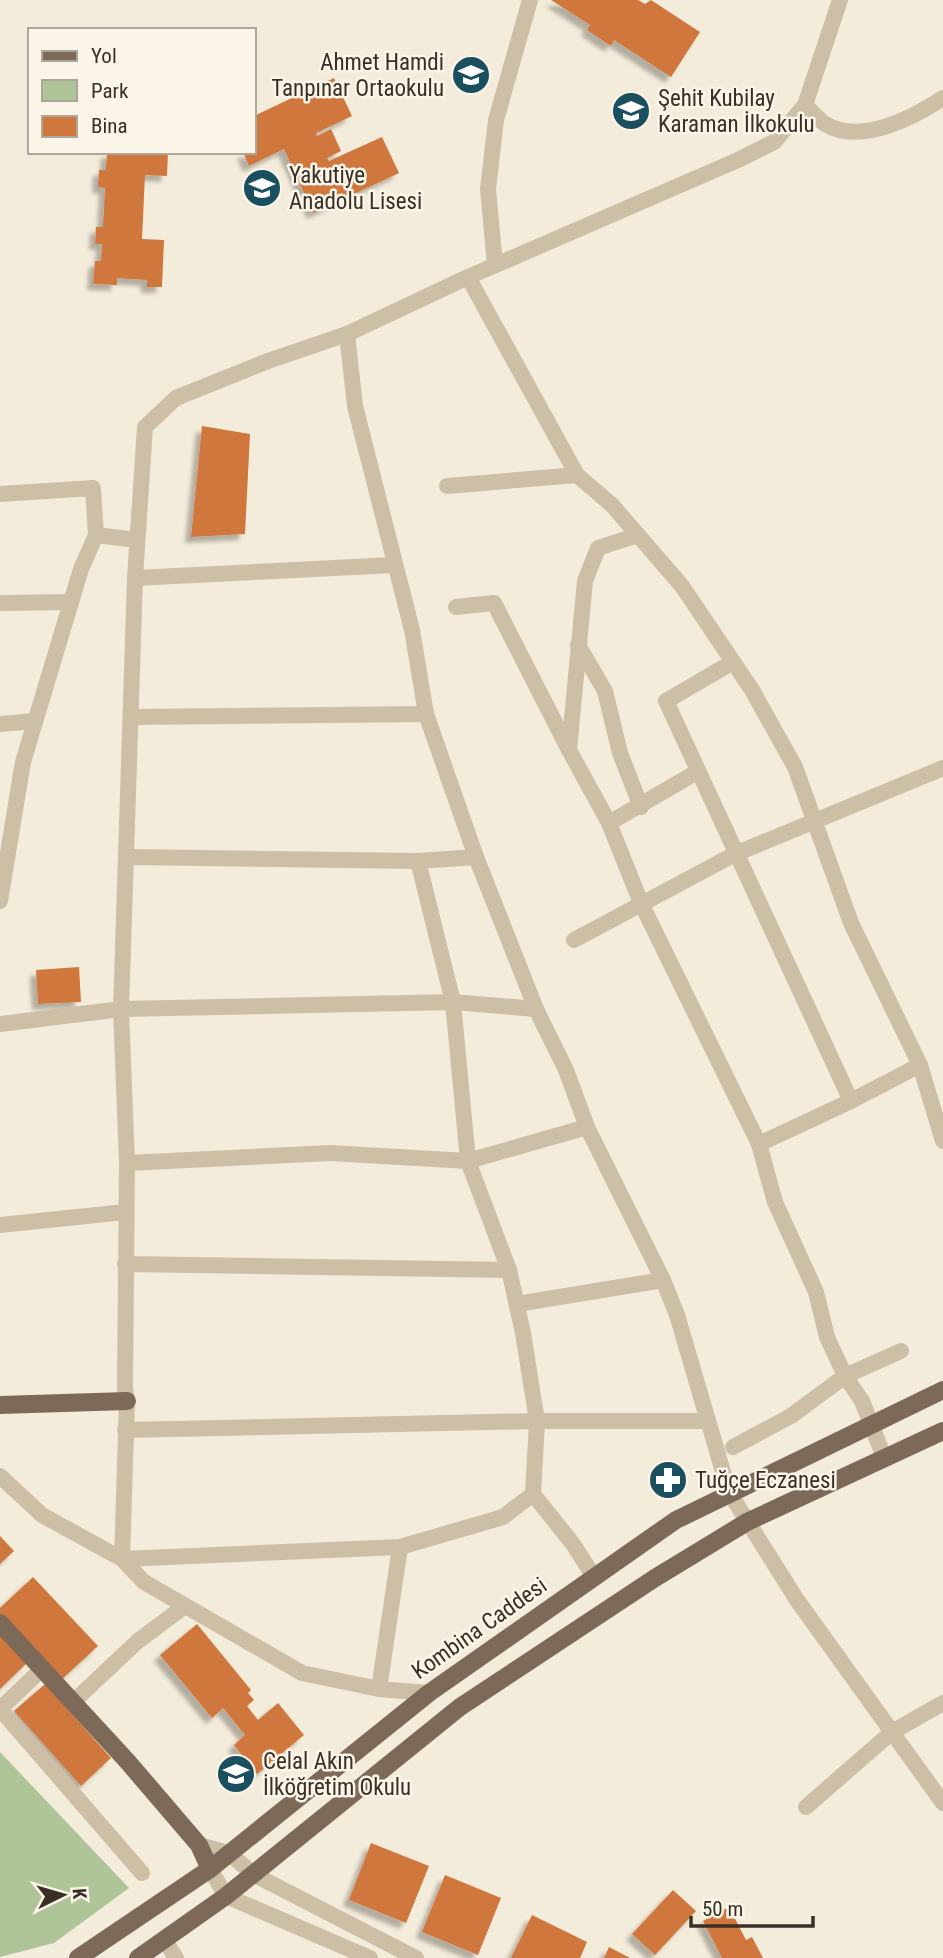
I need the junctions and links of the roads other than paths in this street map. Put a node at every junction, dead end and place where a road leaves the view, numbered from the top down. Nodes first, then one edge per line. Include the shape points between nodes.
1 (530, 0) edge
2 (840, 0) edge
3 (943, 98) edge
4 (805, 105) junction
5 (495, 265) junction
6 (468, 276) junction
7 (347, 334) junction
8 (577, 475) junction
9 (447, 486) dead end
10 (0, 494) edge
11 (96, 535) junction
12 (638, 535) junction
13 (138, 540) junction
14 (394, 565) junction
15 (135, 578) junction
16 (71, 602) junction
17 (0, 603) edge
18 (456, 607) dead end
19 (579, 645) junction
20 (733, 662) junction
21 (426, 714) junction
22 (131, 717) junction
23 (35, 721) junction
24 (0, 724) edge
25 (569, 750) junction
26 (943, 768) edge
27 (696, 772) junction
28 (641, 807) junction
29 (814, 821) junction
30 (609, 823) junction
31 (735, 854) junction
32 (127, 857) junction
33 (476, 857) junction
34 (418, 861) junction
35 (0, 901) edge
36 (641, 903) junction
37 (574, 940) dead end
38 (453, 1002) junction
39 (121, 1009) junction
40 (536, 1009) junction
41 (0, 1024) edge
42 (920, 1065) junction
43 (851, 1101) junction
44 (587, 1127) junction
45 (943, 1141) edge
46 (759, 1144) junction
47 (468, 1161) junction
48 (127, 1163) junction
49 (125, 1212) junction
50 (0, 1225) edge
51 (125, 1264) junction
52 (509, 1270) junction
53 (663, 1280) junction
54 (517, 1304) junction
55 (901, 1352) dead end
56 (845, 1376) junction
57 (943, 1390) edge
58 (127, 1401) junction
59 (0, 1405) edge
60 (537, 1421) junction
61 (708, 1421) junction
62 (872, 1427) junction
63 (125, 1430) junction
64 (943, 1431) edge
65 (733, 1447) dead end
66 (884, 1457) junction
67 (0, 1476) edge
68 (729, 1492) junction
69 (533, 1494) junction
70 (747, 1522) junction
71 (400, 1547) junction
72 (122, 1559) junction
73 (594, 1577) junction
74 (184, 1606) junction
75 (0, 1623) edge
76 (42, 1669) junction
77 (379, 1689) junction
78 (429, 1693) junction
79 (73, 1702) junction
80 (943, 1703) edge
81 (0, 1709) edge
82 (892, 1732) junction
83 (943, 1803) edge
84 (806, 1807) dead end
85 (199, 1845) junction
86 (229, 1853) junction
87 (210, 1870) junction
88 (142, 1872) dead end
89 (253, 1874) junction
90 (226, 1896) junction
91 (164, 1939) junction
92 (78, 1958) edge
93 (138, 1958) edge
94 (176, 1958) edge
95 (370, 1958) edge
96 (416, 1958) edge

1 - 5 street via 496,120 488,189
2 - 4 street
3 - 4 street via 888,126 850,132 826,124
4 - 5 street via 774,142
5 - 6 street
6 - 7 street
6 - 8 street
7 - 13 street via 176,398 145,427
7 - 14 street via 355,407
8 - 9 street
8 - 12 street
10 - 11 street via 93,488
11 - 13 street
11 - 16 street
12 - 19 street via 598,548 586,581
12 - 20 street via 682,586
13 - 15 street
14 - 15 street
14 - 21 street via 412,630
15 - 22 street
16 - 17 street
16 - 23 street
18 - 25 street via 494,603
19 - 25 street
19 - 28 street via 605,691 620,753
20 - 27 street via 666,701
20 - 29 street via 794,767
21 - 22 street
21 - 33 street
22 - 32 street
23 - 24 street
23 - 35 street via 23,762
25 - 30 street
26 - 29 street
27 - 28 street
27 - 31 street
28 - 30 street
29 - 31 street
29 - 42 street via 851,923
30 - 36 street
31 - 36 street
31 - 43 street
32 - 34 street
32 - 39 street
33 - 34 street
33 - 40 street
34 - 38 street
36 - 37 street
36 - 46 street
38 - 39 street
38 - 40 street
38 - 47 street
39 - 41 street
39 - 48 street
40 - 44 street
42 - 43 street
42 - 45 street
43 - 46 street
44 - 47 street
44 - 53 street
46 - 56 street via 775,1202 816,1292 827,1337
47 - 48 street via 330,1153
47 - 52 street
48 - 49 street
49 - 50 street
49 - 51 street
51 - 52 street
51 - 58 street
52 - 54 street
53 - 54 street
53 - 61 street
54 - 60 street
55 - 56 street
56 - 62 street
56 - 65 street via 791,1416
57 - 62 main road, Kombina Caddesi
58 - 59 main road
58 - 63 street
60 - 61 street
60 - 63 street
60 - 69 street
61 - 68 street
62 - 66 street
62 - 68 main road, Kombina Caddesi
63 - 72 street
64 - 66 main road
66 - 70 main road
67 - 72 street via 42,1515
68 - 70 street
68 - 73 main road, Kombina Caddesi via 676,1520
69 - 71 street via 503,1517
69 - 73 street
70 - 82 street
70 - 89 main road via 460,1707
71 - 72 street
71 - 77 street
72 - 74 street via 144,1582
73 - 78 main road, Kombina Caddesi
74 - 77 street via 302,1673
74 - 79 street via 138,1641
75 - 76 main road
76 - 79 main road
76 - 81 street
77 - 78 street
78 - 86 main road, Kombina Caddesi
79 - 85 main road
80 - 82 street
81 - 88 street
82 - 83 street
82 - 84 street
85 - 86 street
85 - 87 main road
86 - 87 main road, Kombina Caddesi
86 - 89 street
87 - 90 street
87 - 92 main road, Kombina Caddesi
89 - 90 main road
89 - 96 street
90 - 91 main road
90 - 95 street
91 - 93 main road
91 - 94 street

